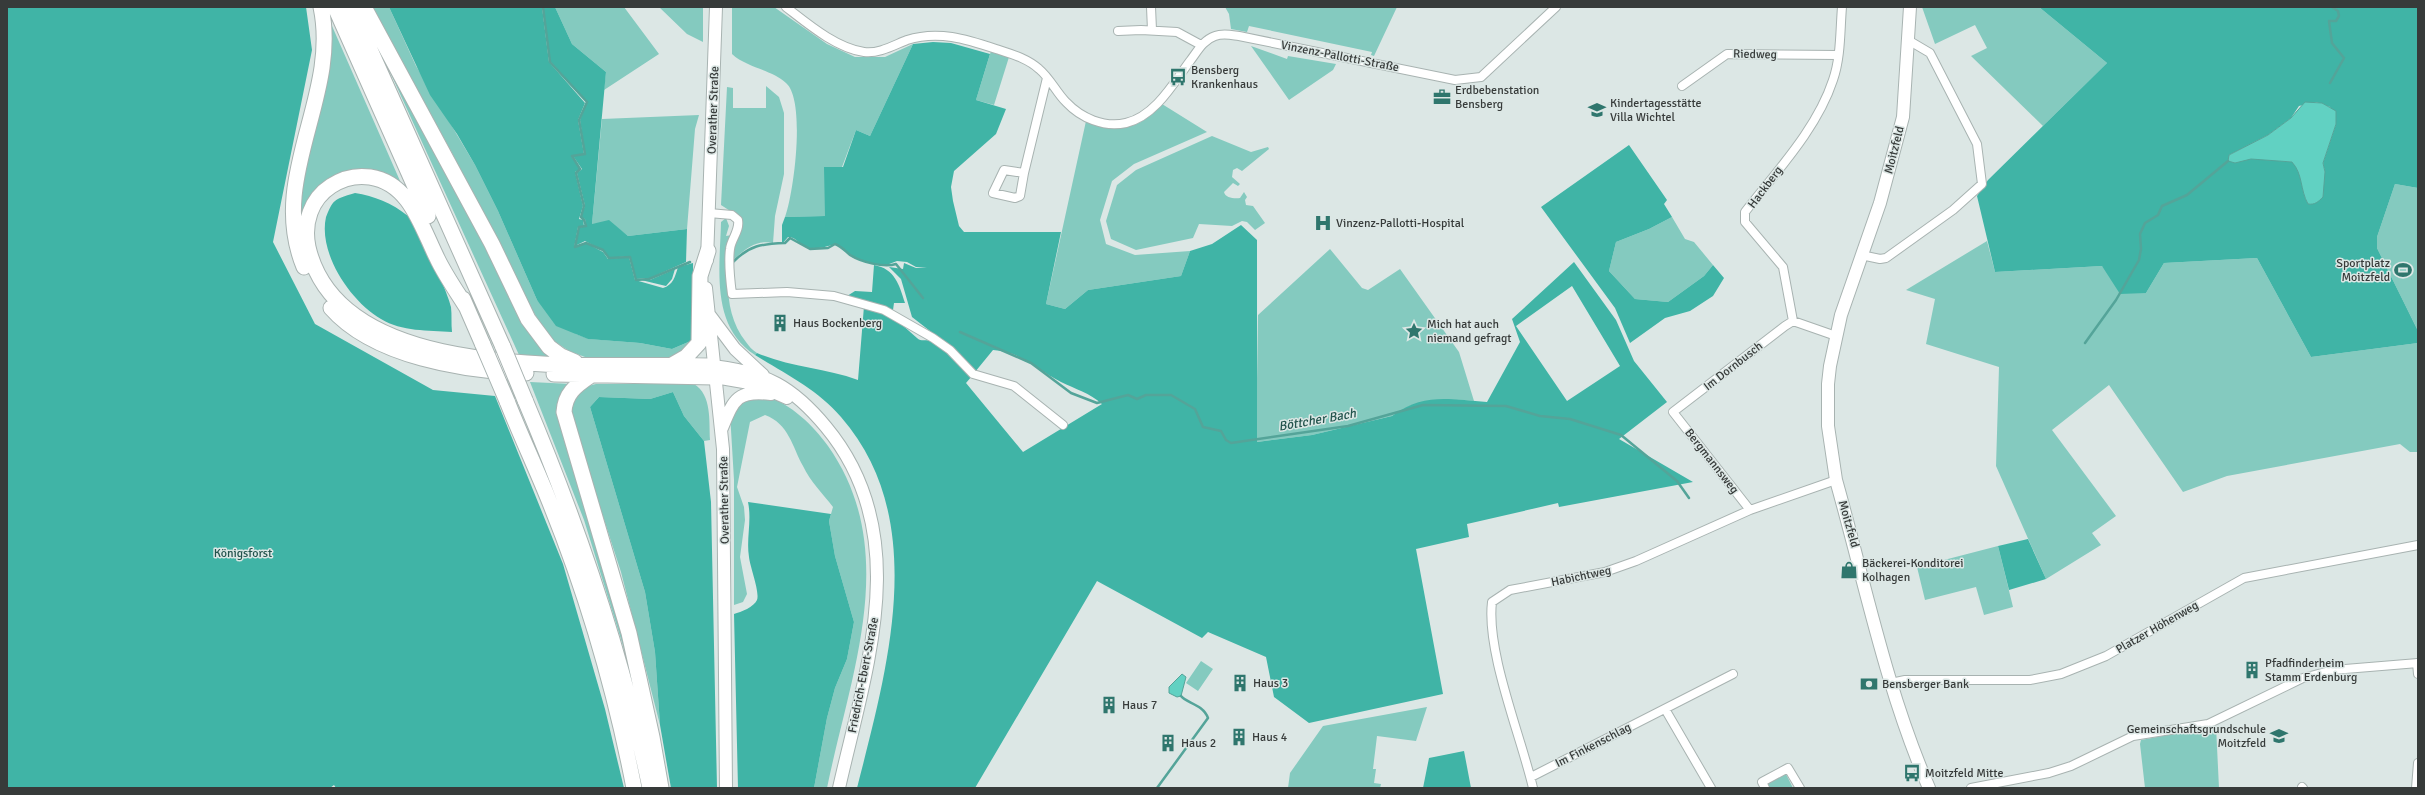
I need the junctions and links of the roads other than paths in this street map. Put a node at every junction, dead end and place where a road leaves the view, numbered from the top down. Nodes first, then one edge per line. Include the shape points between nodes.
1 (321, 7) edge
2 (335, 7) edge
3 (351, 7) edge
4 (364, 7) edge
5 (716, 7) edge
6 (786, 7) edge
7 (1151, 7) edge
8 (1556, 7) edge
9 (1842, 7) edge
10 (1910, 7) edge
11 (1152, 30) junction
12 (1118, 31) dead end
13 (1908, 40) junction
14 (1201, 45) junction
15 (1838, 55) junction
16 (1047, 78) junction
17 (1682, 86) dead end
18 (1024, 173) dead end
19 (709, 213) junction
20 (708, 251) junction
21 (1861, 255) junction
22 (467, 308) junction
23 (708, 312) junction
24 (1793, 321) junction
25 (1836, 336) junction
26 (671, 365) junction
27 (588, 370) junction
28 (714, 371) junction
29 (765, 377) junction
30 (784, 396) junction
31 (811, 410) junction
32 (1673, 412) joint
33 (1063, 425) dead end
34 (721, 429) junction
35 (1836, 480) junction
36 (1750, 510) junction
37 (2418, 545) edge
38 (2418, 663) edge
39 (1733, 674) dead end
40 (2418, 674) edge
41 (1891, 683) junction
42 (1665, 709) junction
43 (2418, 764) edge
44 (1531, 777) junction
45 (634, 788) edge
46 (650, 788) edge
47 (661, 788) edge
48 (726, 788) edge
49 (838, 788) edge
50 (1533, 788) edge
51 (1711, 788) edge
52 (1765, 788) edge
53 (1800, 788) edge
54 (1929, 788) edge
55 (1971, 788) edge
56 (2416, 788) edge

1 - 27 highway via 324,35 322,74 297,171 292,220 302,261 319,293 334,311 366,335 384,345 424,358 509,373
2 - 22 highway
3 - 46 highway, bridge via 503,348 563,494 598,593
4 - 27 highway via 492,244 528,319 549,347
5 - 19 main road, Overather Straße
6 - 16 street, Vinzenz-Pallotti-Straße via 845,47 865,52 885,49 922,36 958,36 1017,56 1041,70
7 - 11 street
8 - 14 street, Vinzenz-Pallotti-Straße via 1481,77 1455,80 1231,35 1216,36
9 - 15 street, Hackberg
10 - 13 main road, Moitzfeld
11 - 12 street
11 - 14 street via 1184,34
13 - 21 main road, Moitzfeld via 1902,117 1880,203
13 - 21 street via 1930,52 1977,144 1982,184 1953,210 1886,258 1880,260
14 - 16 street, Vinzenz-Pallotti-Straße via 1151,110 1126,123 1108,124 1085,117 1066,102
15 - 17 street, Riedweg via 1727,54
15 - 24 street, Hackberg via 1834,80 1821,109 1745,212 1745,222 1783,267
16 - 18 street
19 - 20 main road, Overather Straße
19 - 33 street via 732,215 738,220 730,247 732,294 787,292 834,296 884,310 950,350 973,374 1014,386
20 - 23 main road, Overather Straße
20 - 26 highway via 700,276 699,343 686,357
21 - 25 main road, Moitzfeld
22 - 27 highway via 438,259 412,206 393,186 382,180 357,177 343,180 318,198 310,212 306,230 314,265 340,303 371,326 402,340 441,352
22 - 45 highway, bridge via 548,498 576,574 606,676
23 - 28 main road, Overather Straße
23 - 29 main road via 734,348
24 - 25 street
24 - 32 street, Im Dornbusch
25 - 35 main road, Moitzfeld via 1827,404
26 - 27 highway
26 - 28 highway
27 - 28 highway
27 - 47 highway via 566,398 564,412 629,633
28 - 29 main road via 733,368
28 - 30 main road
28 - 34 main road, Overather Straße
29 - 31 main road, Friedrich-Ebert-Straße via 799,397
30 - 31 main road
30 - 34 main road via 756,392 742,395 733,402
31 - 49 main road, Friedrich-Ebert-Straße via 844,450 857,473 871,514 876,550 877,600 870,653
32 - 36 street, Bergmannsweg
34 - 48 main road, Overather Straße
35 - 36 street, Habichtweg
35 - 41 main road, Moitzfeld
36 - 44 street, Habichtweg via 1605,572 1510,590 1492,602 1491,614 1500,669
37 - 41 street, Platzer Höhenweg via 2244,578 2106,656 2061,674 2030,680 1905,680
38 - 40 street
38 - 55 street via 2333,670 2303,678 2208,724 2133,736 2071,766 2049,773
39 - 42 street, Im Finkenschlag
41 - 54 main road, Moitzfeld via 1908,738
42 - 44 street, Im Finkenschlag
42 - 51 street
43 - 56 street
44 - 50 street
52 - 53 street via 1762,782 1788,768

